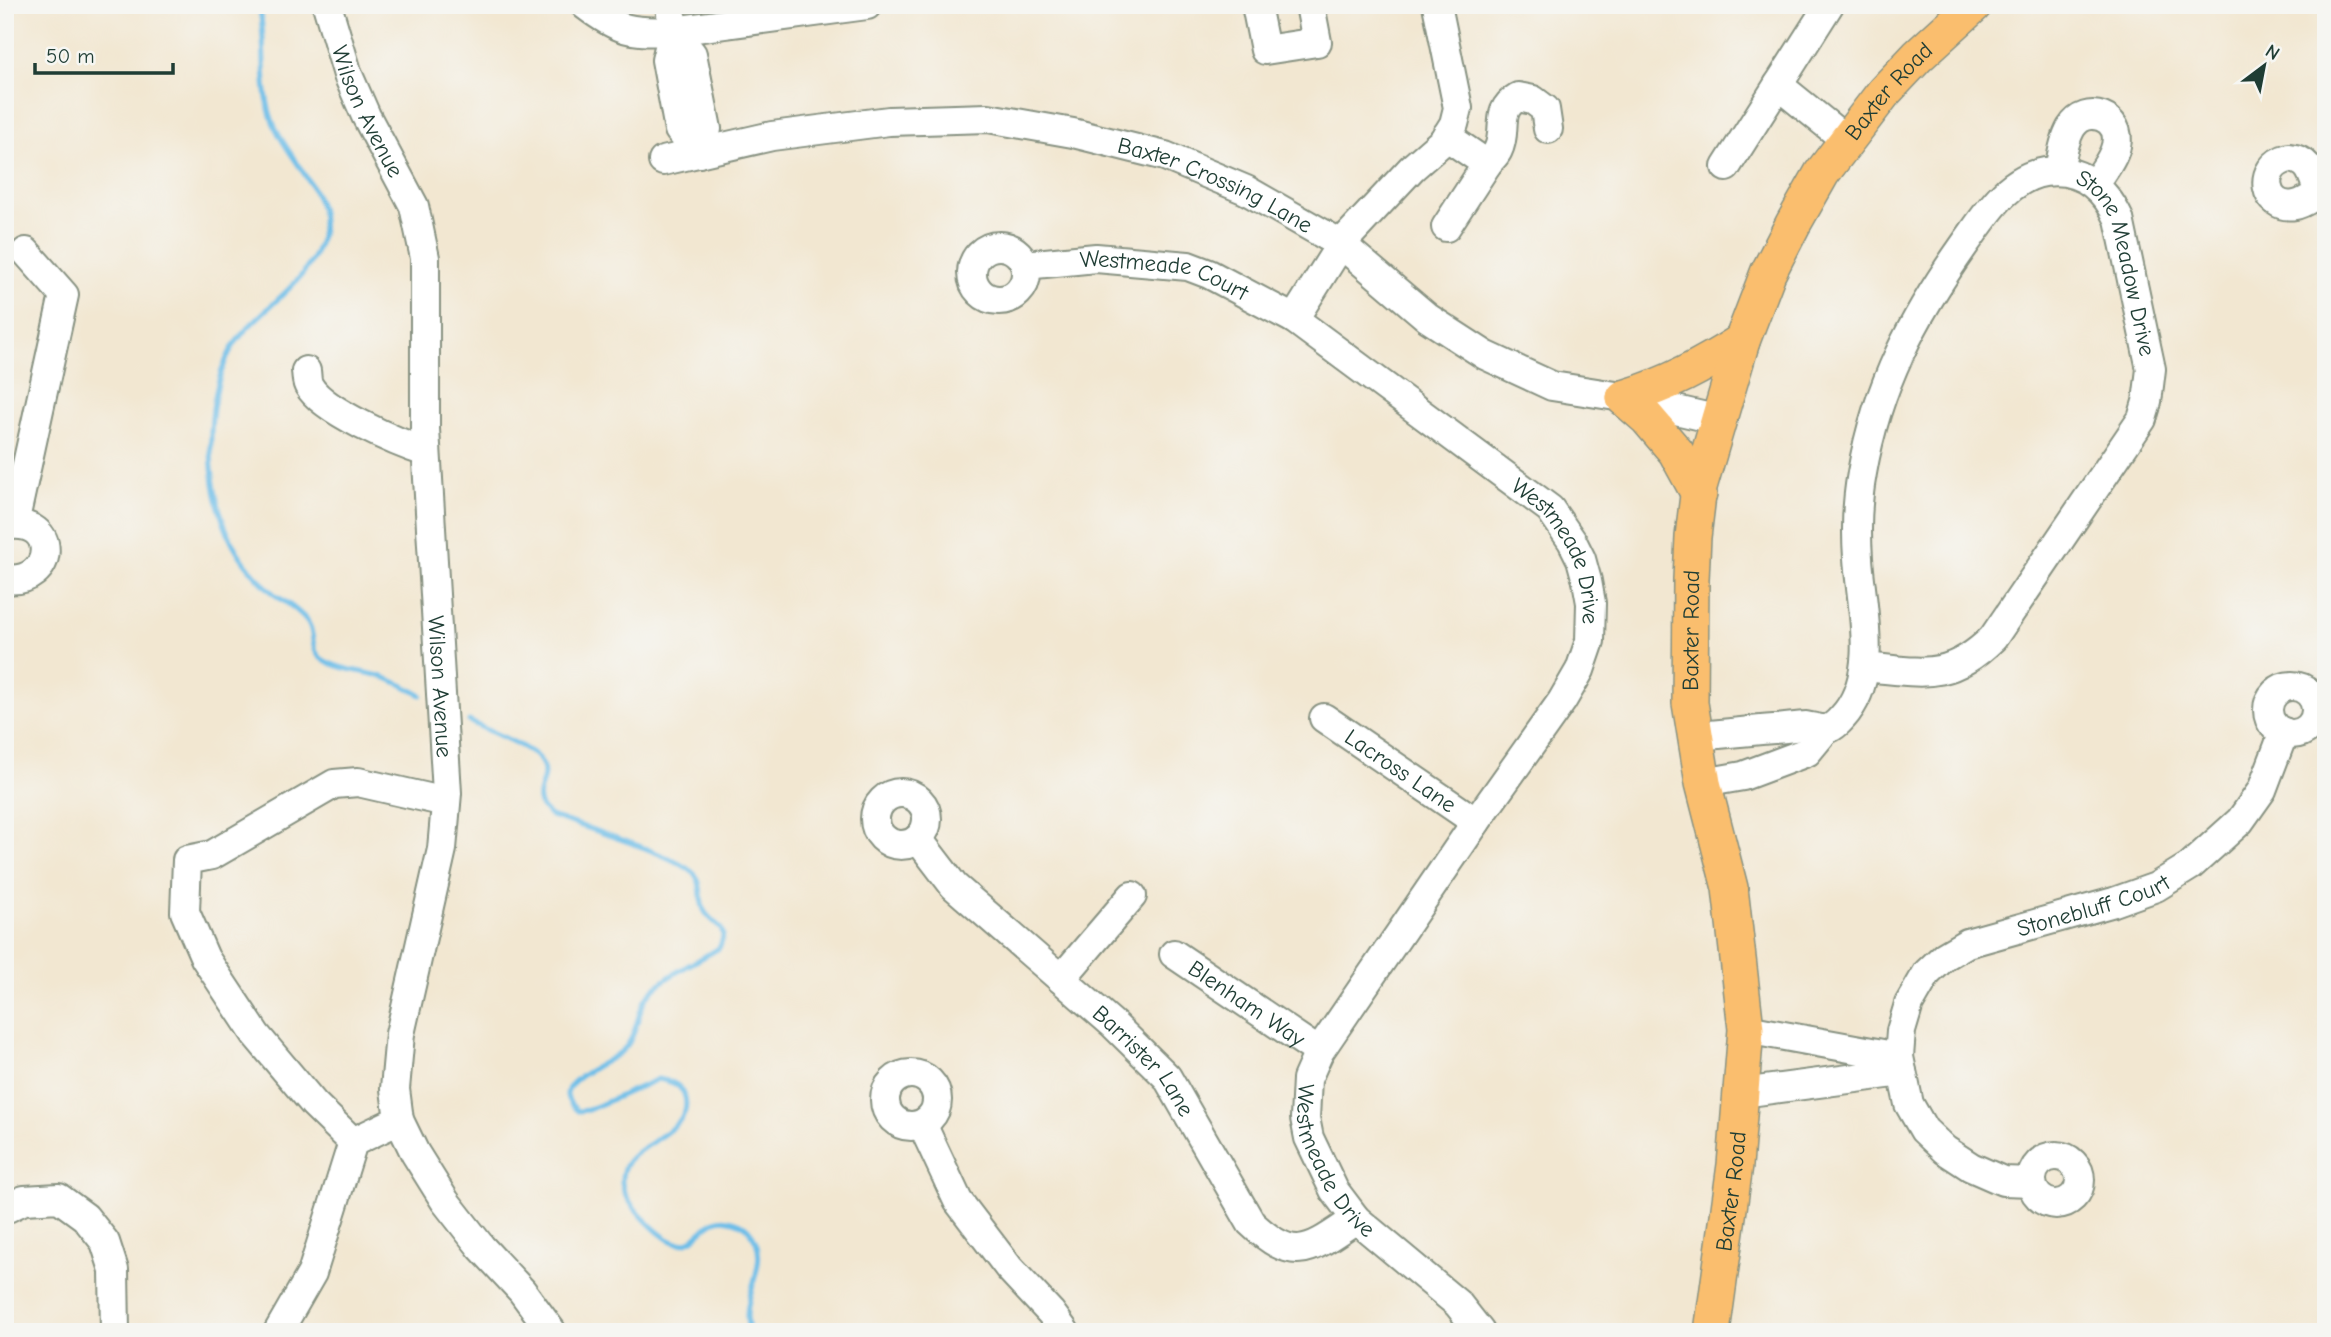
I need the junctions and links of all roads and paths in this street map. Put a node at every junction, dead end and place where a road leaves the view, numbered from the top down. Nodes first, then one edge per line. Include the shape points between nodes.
1 (327, 5) edge
2 (585, 5) edge
3 (867, 5) edge
4 (1256, 5) edge
5 (1310, 5) edge
6 (1829, 5) edge
7 (1974, 5) edge
8 (1444, 7) edge
9 (671, 18) edge
10 (1778, 85) junction
11 (1548, 129) dead end
12 (1446, 136) junction
13 (1846, 140) junction
14 (699, 153) junction
15 (663, 161) dead end
16 (1486, 164) junction
17 (1726, 167) dead end
18 (2059, 170) junction
19 (2095, 184) junction
20 (1446, 227) dead end
21 (1341, 244) junction
22 (26, 252) dead end
23 (1025, 265) dead end
24 (1294, 319) junction
25 (1742, 341) junction
26 (306, 370) dead end
27 (1624, 398) junction
28 (1719, 420) junction
29 (426, 452) junction
30 (1699, 494) junction
31 (9, 525) edge
32 (5, 579) edge
33 (1865, 667) junction
34 (1324, 718) dead end
35 (1826, 729) junction
36 (2284, 732) dead end
37 (1695, 736) junction
38 (1703, 783) junction
39 (446, 802) junction
40 (1476, 822) junction
41 (918, 839) dead end
42 (1132, 896) dead end
43 (1174, 954) dead end
44 (1061, 979) junction
45 (1746, 1029) junction
46 (1319, 1052) junction
47 (1900, 1065) junction
48 (1742, 1093) junction
49 (398, 1120) junction
50 (922, 1124) dead end
51 (353, 1142) junction
52 (2032, 1182) dead end
53 (5, 1209) edge
54 (1356, 1219) junction
55 (116, 1332) edge
56 (278, 1332) edge
57 (552, 1332) edge
58 (1065, 1332) edge
59 (1480, 1332) edge
60 (1712, 1332) edge

1 - 29 street, Wilson Avenue via 348,75 414,206 421,234
2 - 9 street via 623,29 642,32
3 - 9 street
4 - 5 street via 1265,50 1317,42
6 - 10 street
7 - 13 main road, Baxter Road via 1909,65
8 - 12 street via 1458,108
9 - 14 street via 692,54 707,128
10 - 13 street
10 - 17 street
11 - 16 street via 1545,109 1518,97 1508,103 1499,149
12 - 16 street
12 - 21 street
13 - 25 main road, Baxter Road via 1793,224
14 - 15 street, Baxter Crossing Lane
14 - 21 street, Baxter Crossing Lane via 772,136 889,121 988,118 1073,132 1165,156 1246,190
16 - 20 street
18 - 19 street, Stone Meadow Drive
18 - 19 street via 2066,138 2077,121 2093,114 2102,116 2115,128 2116,145
18 - 33 street, Stone Meadow Drive via 2020,181 2001,197 1936,285 1894,362 1861,473 1857,514
19 - 33 street, Stone Meadow Drive via 2119,219 2151,369 2142,419 1993,638 1975,656 1943,670 1925,672
21 - 24 street
21 - 27 street, Baxter Crossing Lane via 1428,318 1485,355 1552,386
22 - 31 street via 64,295
23 - 24 street, Westmeade Court via 1096,258 1188,266
24 - 40 street, Westmeade Drive via 1550,509 1581,559 1591,603 1591,628 1580,670
25 - 27 main road via 1663,386
25 - 28 main road, Baxter Road
26 - 29 street via 307,384 320,399 397,443
27 - 28 street, Baxter Crossing Lane
27 - 30 main road via 1676,452
28 - 30 main road, Baxter Road
29 - 39 street, Wilson Avenue
30 - 37 main road, Baxter Road via 1689,624
31 - 32 street via 34,528 46,549 45,561 28,577
33 - 35 street, Stone Meadow Drive via 1857,697 1835,725
34 - 40 street, Lacross Lane
35 - 37 street via 1805,726
35 - 38 street, Stone Meadow Drive via 1807,752 1743,776
36 - 47 street, Stonebluff Court via 2262,790 2240,821 2190,866 2156,887 1968,943 1945,956 1927,973 1909,1004 1901,1031
37 - 38 main road, Baxter Road
38 - 45 main road, Baxter Road via 1730,888
39 - 49 street, Wilson Avenue via 442,849 400,1034 395,1089
39 - 51 street via 358,782 334,784 212,855 187,860 185,912 205,958 256,1035
40 - 46 street, Westmeade Drive
41 - 44 street, Barrister Lane via 954,886
42 - 44 street
43 - 46 street, Blenham Way
44 - 54 street, Barrister Lane via 1167,1077 1251,1223 1265,1237 1299,1251 1320,1244
45 - 47 street
45 - 48 main road, Baxter Road
46 - 54 street, Westmeade Drive via 1307,1079 1309,1138 1334,1190
47 - 48 street
47 - 52 street, Stonebluff Court via 1909,1104 1924,1130 1945,1150 2003,1181
48 - 60 main road, Baxter Road
49 - 51 street
49 - 57 street, Wilson Avenue via 445,1201
50 - 58 street via 958,1201
51 - 56 street via 312,1273
53 - 55 street via 24,1200 59,1199 85,1217 105,1242 114,1270
54 - 59 street, Westmeade Drive via 1458,1304

